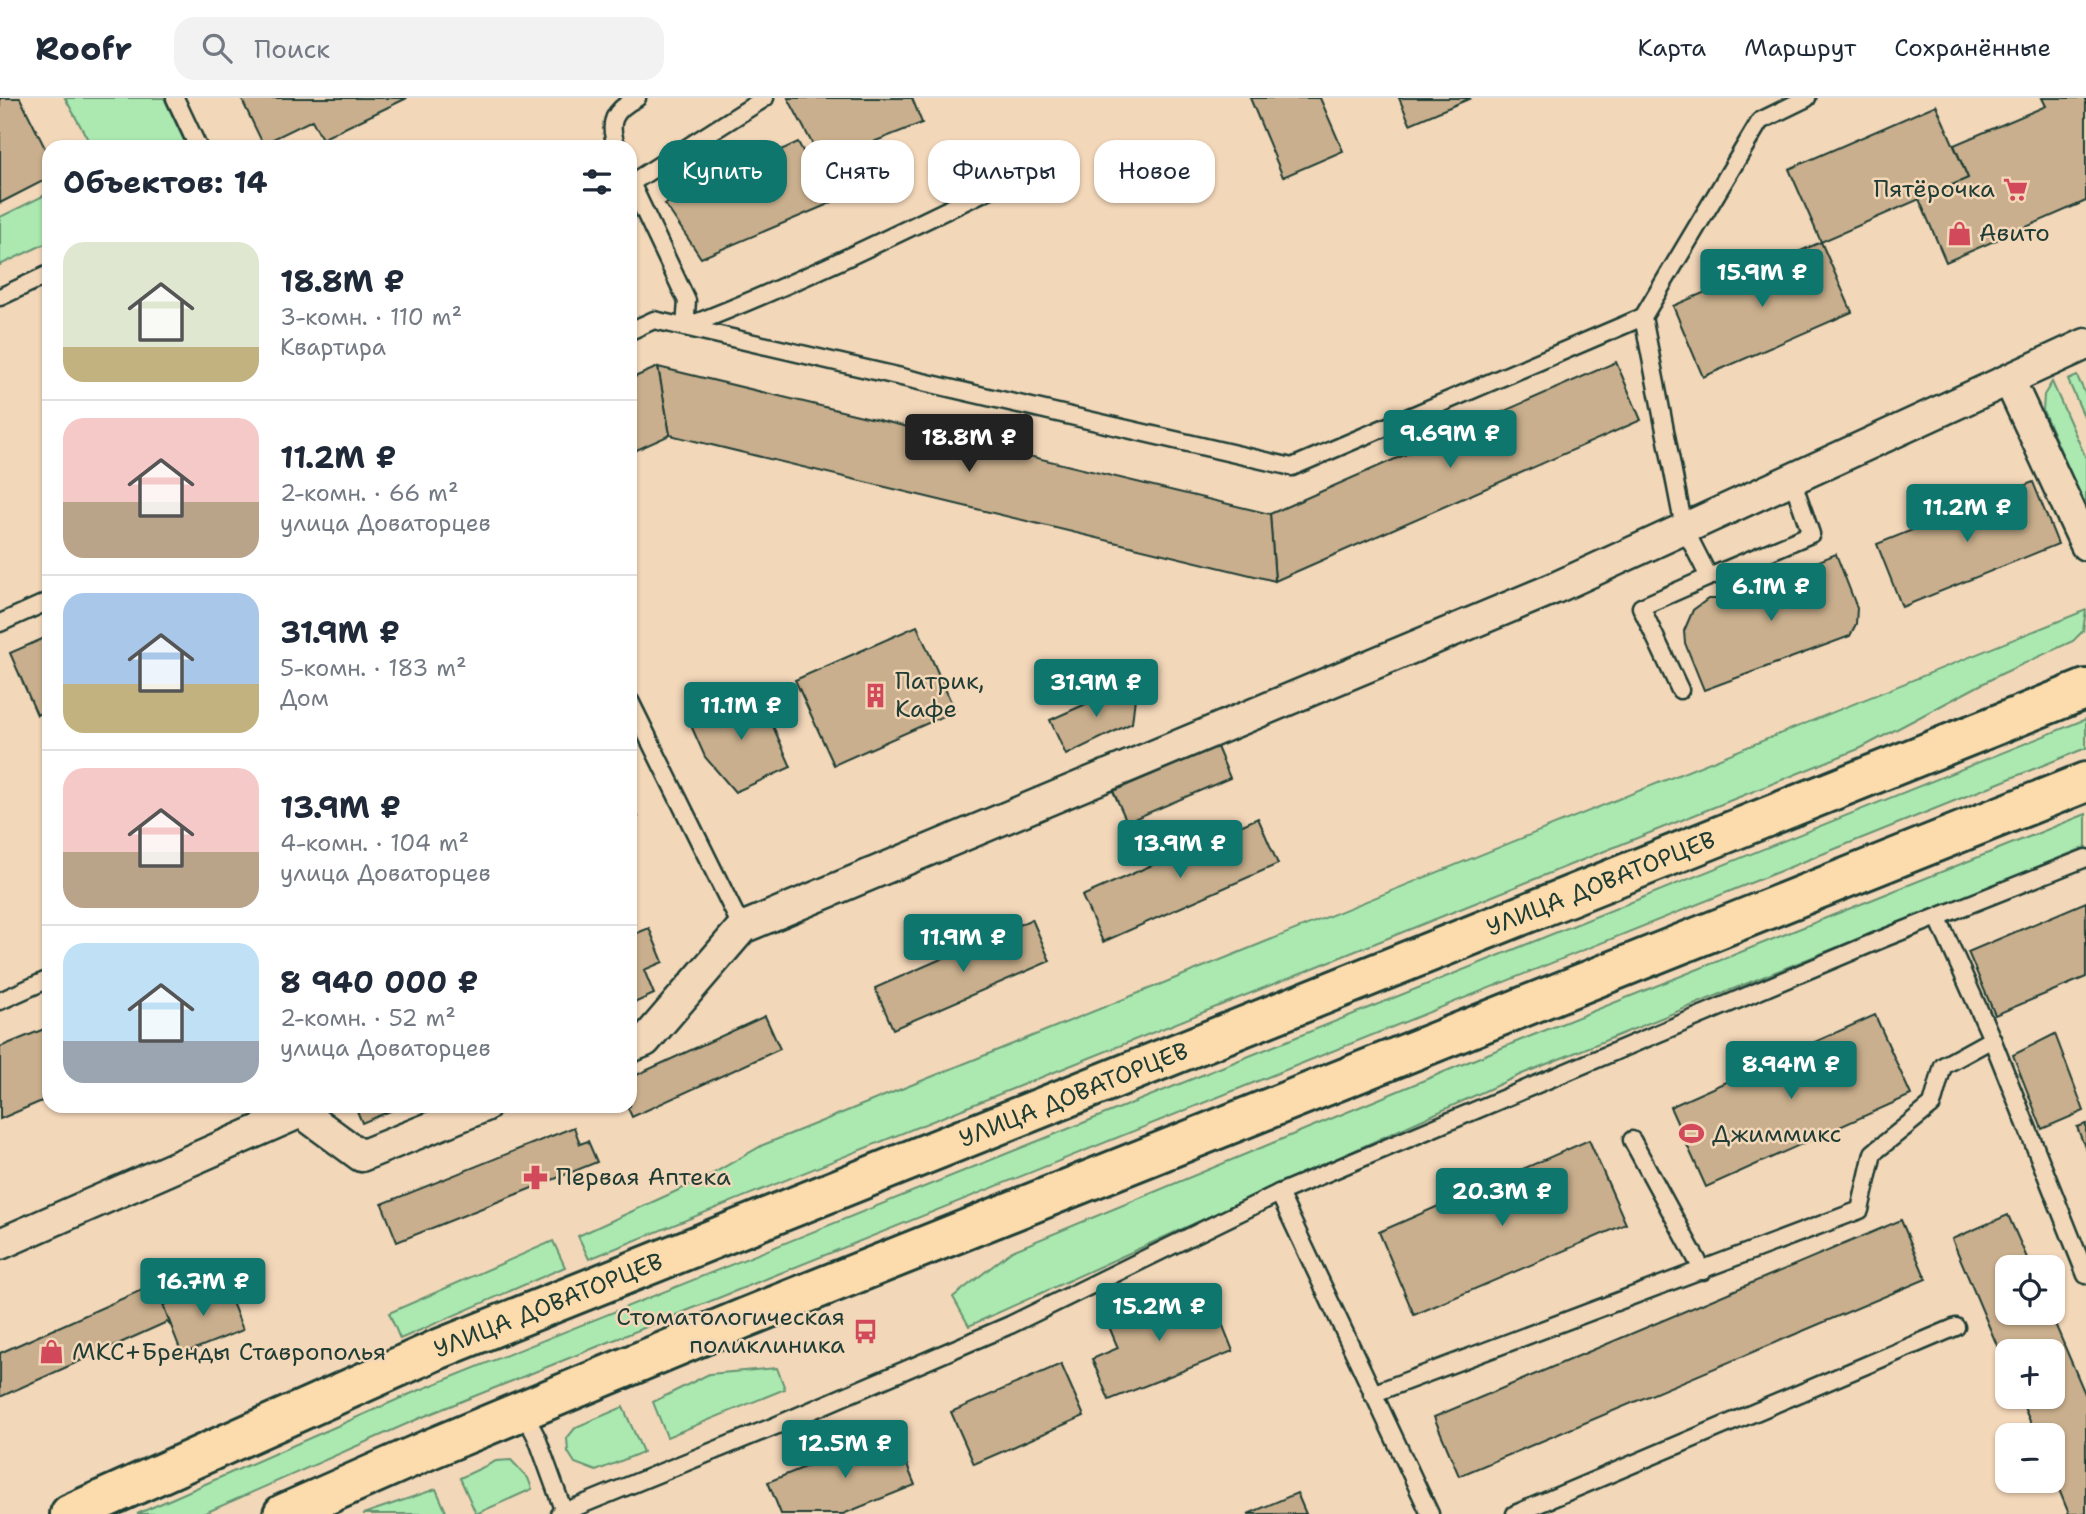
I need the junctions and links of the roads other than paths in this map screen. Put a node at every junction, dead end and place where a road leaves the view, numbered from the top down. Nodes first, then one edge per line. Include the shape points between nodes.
1 (175, 98) edge
2 (637, 98) edge
3 (765, 98) edge
4 (1807, 98) edge
5 (195, 140) edge
6 (614, 140) edge
7 (637, 178) edge
8 (637, 197) edge
9 (961, 203) edge
10 (42, 277) edge
11 (0, 297) edge
12 (1643, 317) junction
13 (685, 327) junction
14 (637, 328) edge
15 (2086, 344) edge
16 (2009, 380) junction
17 (1792, 480) junction
18 (1684, 528) junction
19 (2086, 545) edge
20 (1709, 577) junction
21 (42, 604) edge
22 (0, 624) edge
23 (2086, 689) edge
24 (1680, 690) dead end
25 (637, 715) edge
26 (2086, 782) edge
27 (2086, 858) edge
28 (1938, 918) junction
29 (742, 928) junction
30 (42, 982) edge
31 (0, 1001) edge
32 (1992, 1039) junction
33 (637, 1044) edge
34 (290, 1113) edge
35 (304, 1113) edge
36 (468, 1113) edge
37 (1632, 1140) dead end
38 (1279, 1193) junction
39 (0, 1244) edge
40 (1703, 1271) junction
41 (2086, 1274) edge
42 (1955, 1327) dead end
43 (1372, 1394) junction
44 (523, 1410) junction
45 (562, 1513) edge
46 (70, 1514) edge
47 (283, 1514) edge
48 (1430, 1514) edge
49 (1515, 1514) edge

1 - 5 lane
2 - 6 lane via 614,117
3 - 7 lane
4 - 12 lane via 1760,121
8 - 13 lane via 687,301
9 - 13 lane via 744,305
10 - 11 lane
12 - 13 lane via 1292,467
12 - 18 lane
13 - 14 lane via 654,320
15 - 16 street
16 - 17 street
16 - 19 street
17 - 18 street
17 - 20 lane via 1811,534
18 - 20 lane
18 - 29 street via 1555,588
20 - 24 lane via 1641,607
21 - 22 lane
23 - 46 main road, УЛИЦА ДОВАТОРЦЕВ via 447,1346
25 - 29 lane
26 - 44 main road
27 - 28 lane
28 - 32 lane
28 - 38 lane
29 - 33 street via 645,1041
30 - 31 lane
32 - 40 lane via 1943,1066 1932,1105 1873,1153 1860,1210
32 - 41 lane
34 - 39 street
35 - 36 street via 361,1156
37 - 40 lane
38 - 43 lane
38 - 45 lane via 1010,1325
40 - 43 lane
42 - 49 lane
43 - 48 lane
44 - 45 lane
44 - 47 main road

